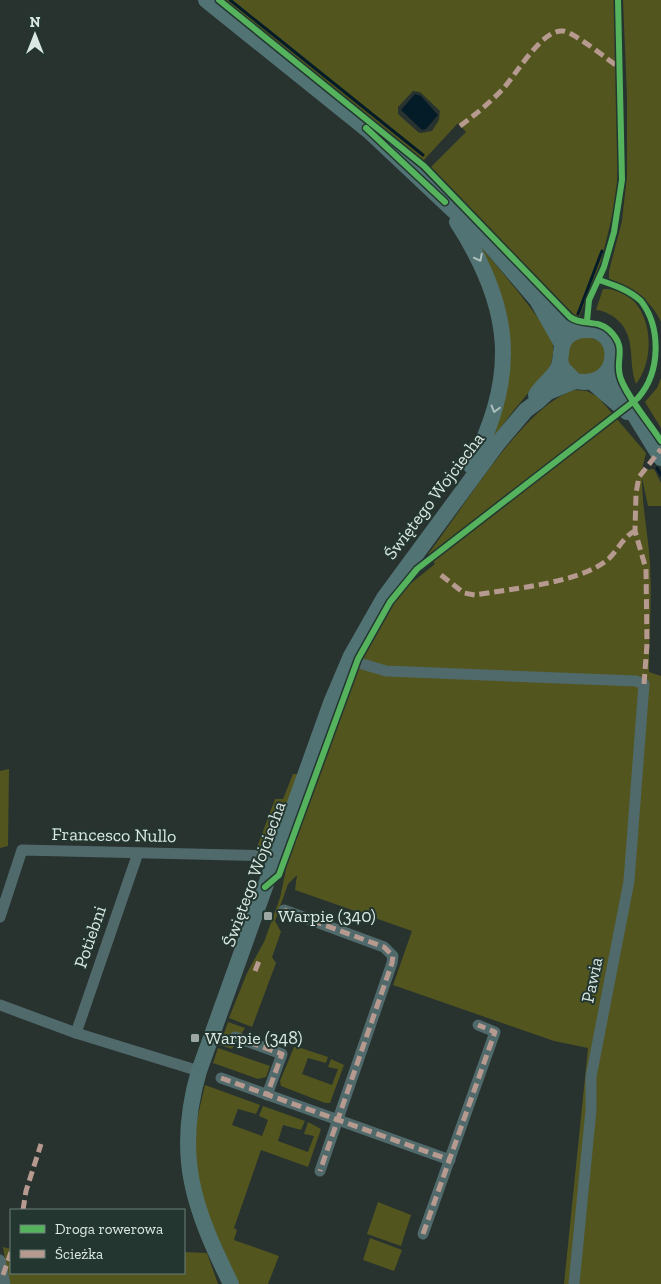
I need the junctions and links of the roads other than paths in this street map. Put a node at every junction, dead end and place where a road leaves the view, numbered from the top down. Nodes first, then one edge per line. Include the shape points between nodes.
1 (206, 0) edge
2 (445, 202) junction
3 (537, 300) junction
4 (579, 330) junction
5 (561, 352) junction
6 (610, 368) junction
7 (575, 381) junction
8 (592, 382) junction
9 (526, 410) junction
10 (636, 420) junction
11 (661, 458) edge
12 (456, 500) junction
13 (349, 660) junction
14 (138, 853) junction
15 (276, 856) junction
16 (284, 910) dead end
17 (0, 917) edge
18 (0, 1005) edge
19 (478, 1025) dead end
20 (76, 1032) junction
21 (235, 1037) dead end
22 (199, 1072) junction
23 (221, 1078) dead end
24 (267, 1095) junction
25 (337, 1120) junction
26 (450, 1160) junction
27 (320, 1171) dead end
28 (423, 1234) dead end
29 (0, 1260) edge
30 (5, 1284) edge
31 (232, 1284) edge
32 (574, 1284) edge

1 - 2 street via 369,130
2 - 3 street via 489,244
2 -> 12 street via 486,272 498,310 503,351 496,408
3 - 4 street
3 - 5 street
4 - 5 street via 569,335
4 - 6 street via 594,331 607,339 612,348
5 - 7 street via 563,369
5 - 9 street, Świętego Wojciecha via 558,368 538,390
6 - 8 street via 603,377
6 - 10 street via 613,380
7 - 8 street
7 - 9 street, Świętego Wojciecha via 548,392
8 - 10 street
9 - 12 street, Świętego Wojciecha
10 - 11 street
12 - 13 street, Świętego Wojciecha via 389,590
13 - 15 street, Świętego Wojciecha
13 - 32 street, Pawia via 386,671 636,681 644,684 628,881 591,1076 591,1110
14 - 15 street, Francesco Nullo
14 - 17 street, Francesco Nullo via 22,850
14 - 20 street, Potiebni
15 - 22 street, Świętego Wojciecha
16 - 25 street via 384,947 393,956
18 - 20 street
19 - 26 street via 495,1032
20 - 22 street
21 - 24 street via 282,1054
22 - 31 street, Świętego Wojciecha via 188,1128 190,1176 202,1221
23 - 24 street
24 - 25 street
25 - 26 street
25 - 27 street
26 - 28 street
29 - 30 street

